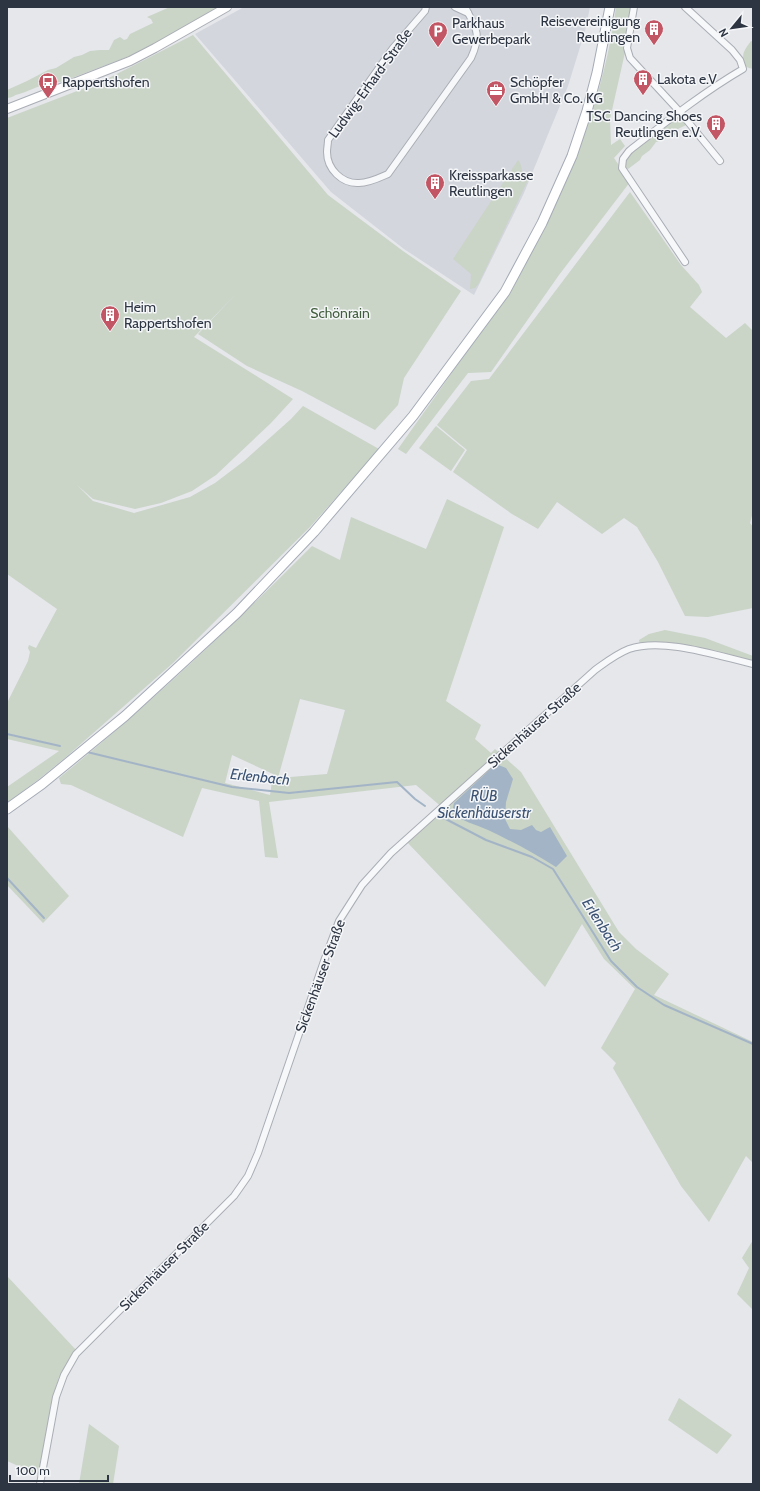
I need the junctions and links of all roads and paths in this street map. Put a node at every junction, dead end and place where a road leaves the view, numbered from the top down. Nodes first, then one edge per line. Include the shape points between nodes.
1 (227, 7) edge
2 (434, 7) edge
3 (455, 7) edge
4 (610, 7) edge
5 (634, 7) edge
6 (685, 7) edge
7 (426, 9) edge
8 (466, 10) edge
9 (7, 110) edge
10 (680, 112) junction
11 (720, 161) dead end
12 (685, 262) dead end
13 (753, 664) edge
14 (7, 809) edge
15 (40, 1484) edge

1 - 9 main road via 130,61
2 - 7 street, Ludwig-Erhard-Straße
3 - 8 street, Ludwig-Erhard-Straße
4 - 14 main road via 587,111 572,156 542,223 505,292 413,416 314,532 237,614 125,716 42,784
5 - 10 street via 627,48 630,58
6 - 10 street via 732,50 743,69
7 - 8 street, Ludwig-Erhard-Straße via 393,48 328,140 326,153 329,163 335,174 346,182 358,184 388,174 450,87 470,58 477,41 476,30
10 - 11 street
10 - 12 street via 629,151 622,159 622,168
13 - 15 street, Sickenhäuser Straße via 662,645 641,646 611,658 391,853 372,873 339,921 248,1176 234,1196 76,1354 56,1395

